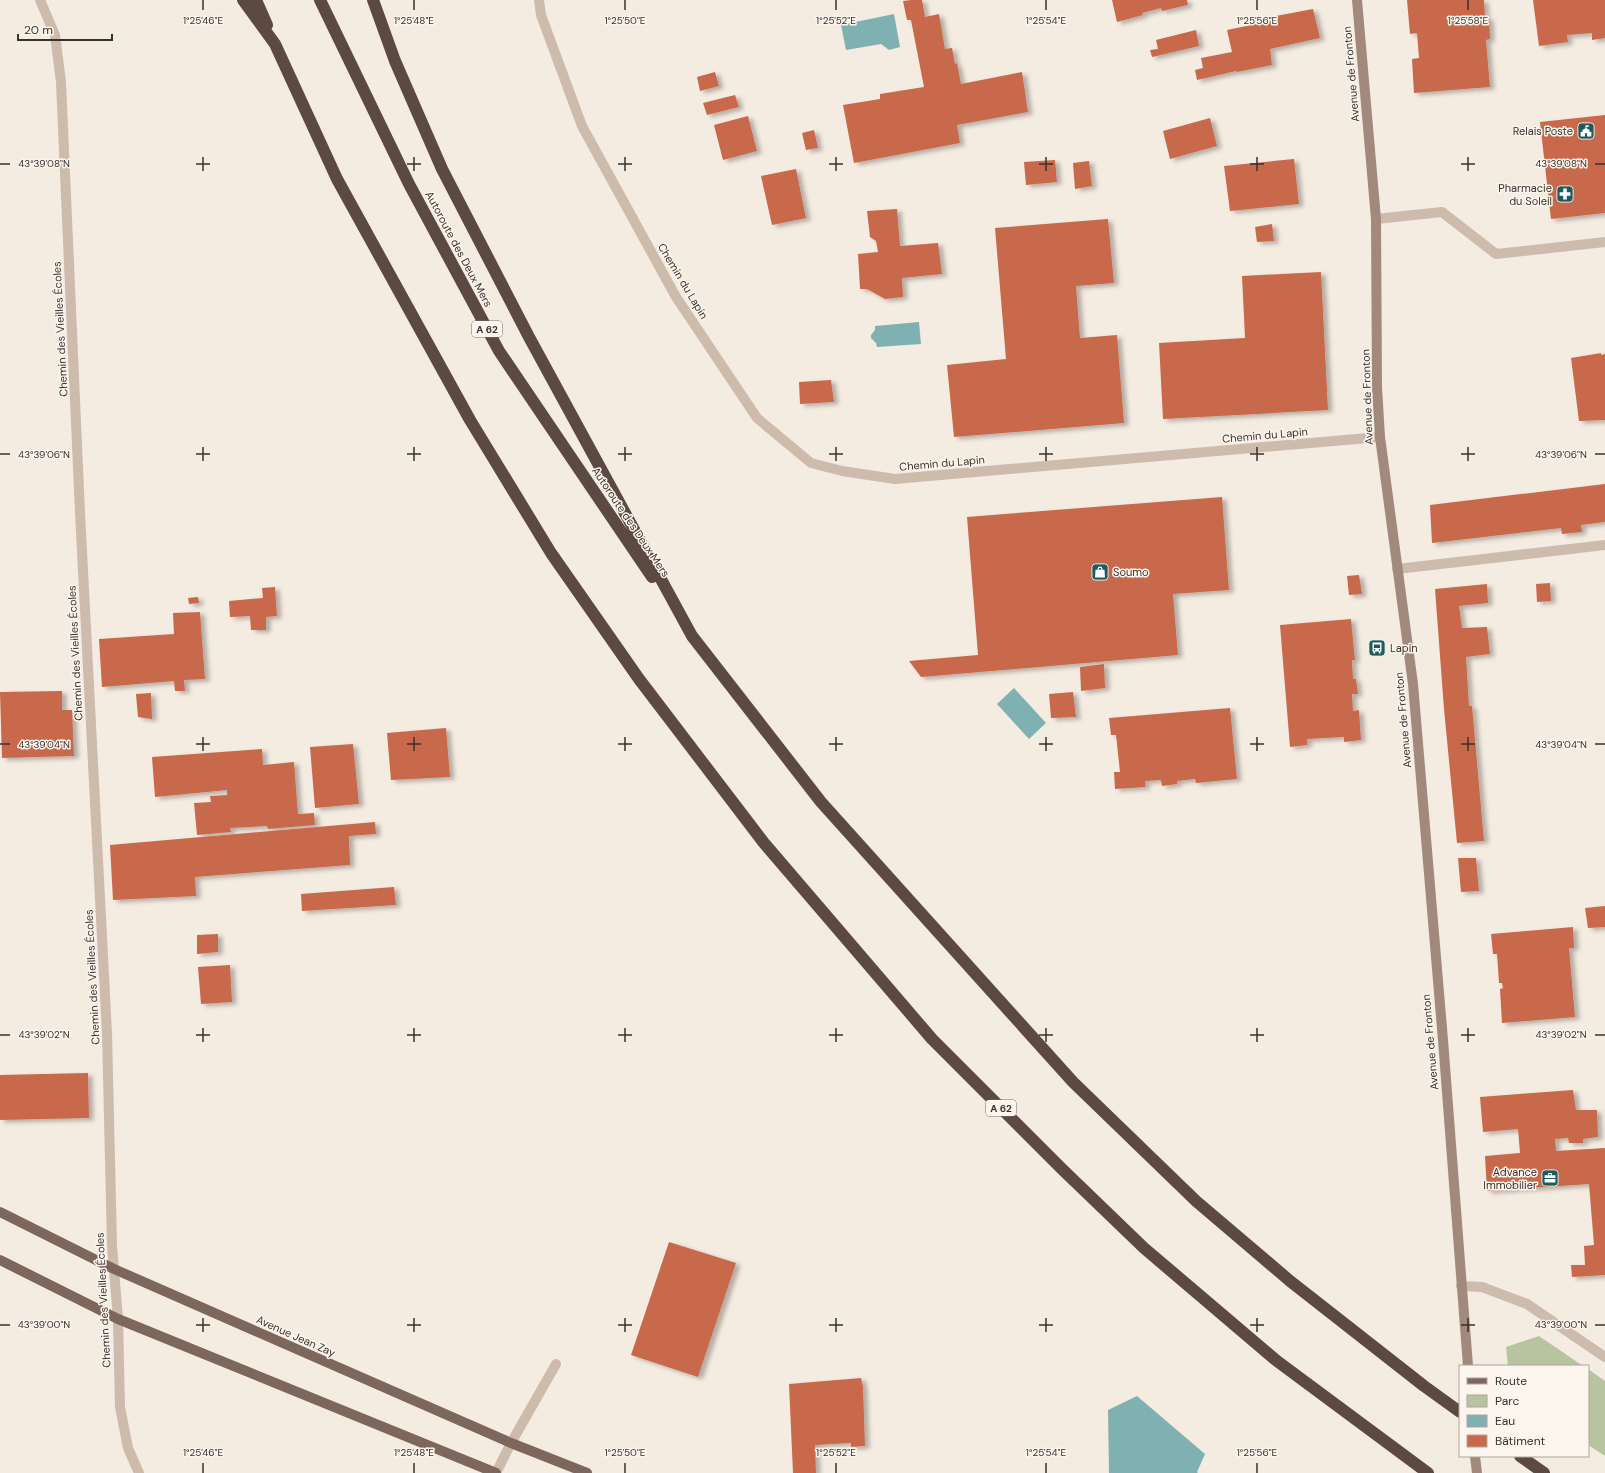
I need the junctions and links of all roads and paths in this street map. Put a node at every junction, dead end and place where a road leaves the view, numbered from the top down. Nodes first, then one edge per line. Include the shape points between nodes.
1 (40, 0) edge
2 (242, 0) edge
3 (256, 0) edge
4 (320, 0) edge
5 (373, 0) edge
6 (539, 0) edge
7 (1357, 0) edge
8 (275, 44) junction
9 (1376, 219) junction
10 (1605, 242) edge
11 (1380, 437) junction
12 (1605, 545) edge
13 (1397, 569) junction
14 (692, 636) junction
15 (0, 1212) edge
16 (0, 1260) edge
17 (114, 1270) junction
18 (1461, 1286) junction
19 (118, 1319) junction
20 (1605, 1357) edge
21 (556, 1364) dead end
22 (1468, 1365) edge
23 (1459, 1411) edge
24 (511, 1443) junction
25 (1475, 1457) edge
26 (1521, 1457) edge
27 (139, 1473) edge
28 (496, 1473) edge
29 (587, 1473) edge
30 (1428, 1473) edge
31 (1476, 1473) edge
32 (1544, 1473) edge

1 - 17 street, Chemin des Vieilles Écoles via 55,35 61,82 107,1033
2 - 8 highway
3 - 8 highway, A 62
4 - 14 highway, Autoroute des Deux Mers / A 62 via 409,184 499,351
5 - 14 highway via 395,61 442,169 529,337
6 - 11 street, Chemin du Lapin via 542,15 582,126 676,297 757,418 811,463 842,471 895,479
7 - 9 main road, Avenue de Fronton
8 - 30 highway, A 62 via 337,179 474,427 551,553 639,678 764,843 932,1038 1062,1169 1139,1242 1278,1361
9 - 10 street via 1442,212 1496,254
9 - 11 main road, Avenue de Fronton via 1377,388
11 - 13 main road, Avenue de Fronton
12 - 13 street
13 - 18 main road, Avenue de Fronton via 1413,684
14 - 23 highway, A 62 via 822,802 1073,1082 1208,1211 1290,1281
15 - 17 main road, Avenue Jean Zay
16 - 19 main road
17 - 19 street, Chemin des Vieilles Écoles
17 - 24 main road, Avenue Jean Zay
18 - 20 street via 1482,1287 1527,1304
18 - 22 main road, Avenue de Fronton
19 - 27 street, Chemin des Vieilles Écoles via 120,1407 128,1448
19 - 28 main road
21 - 24 street
24 - 28 street
24 - 29 main road, Avenue Jean Zay
25 - 31 main road
26 - 32 highway

